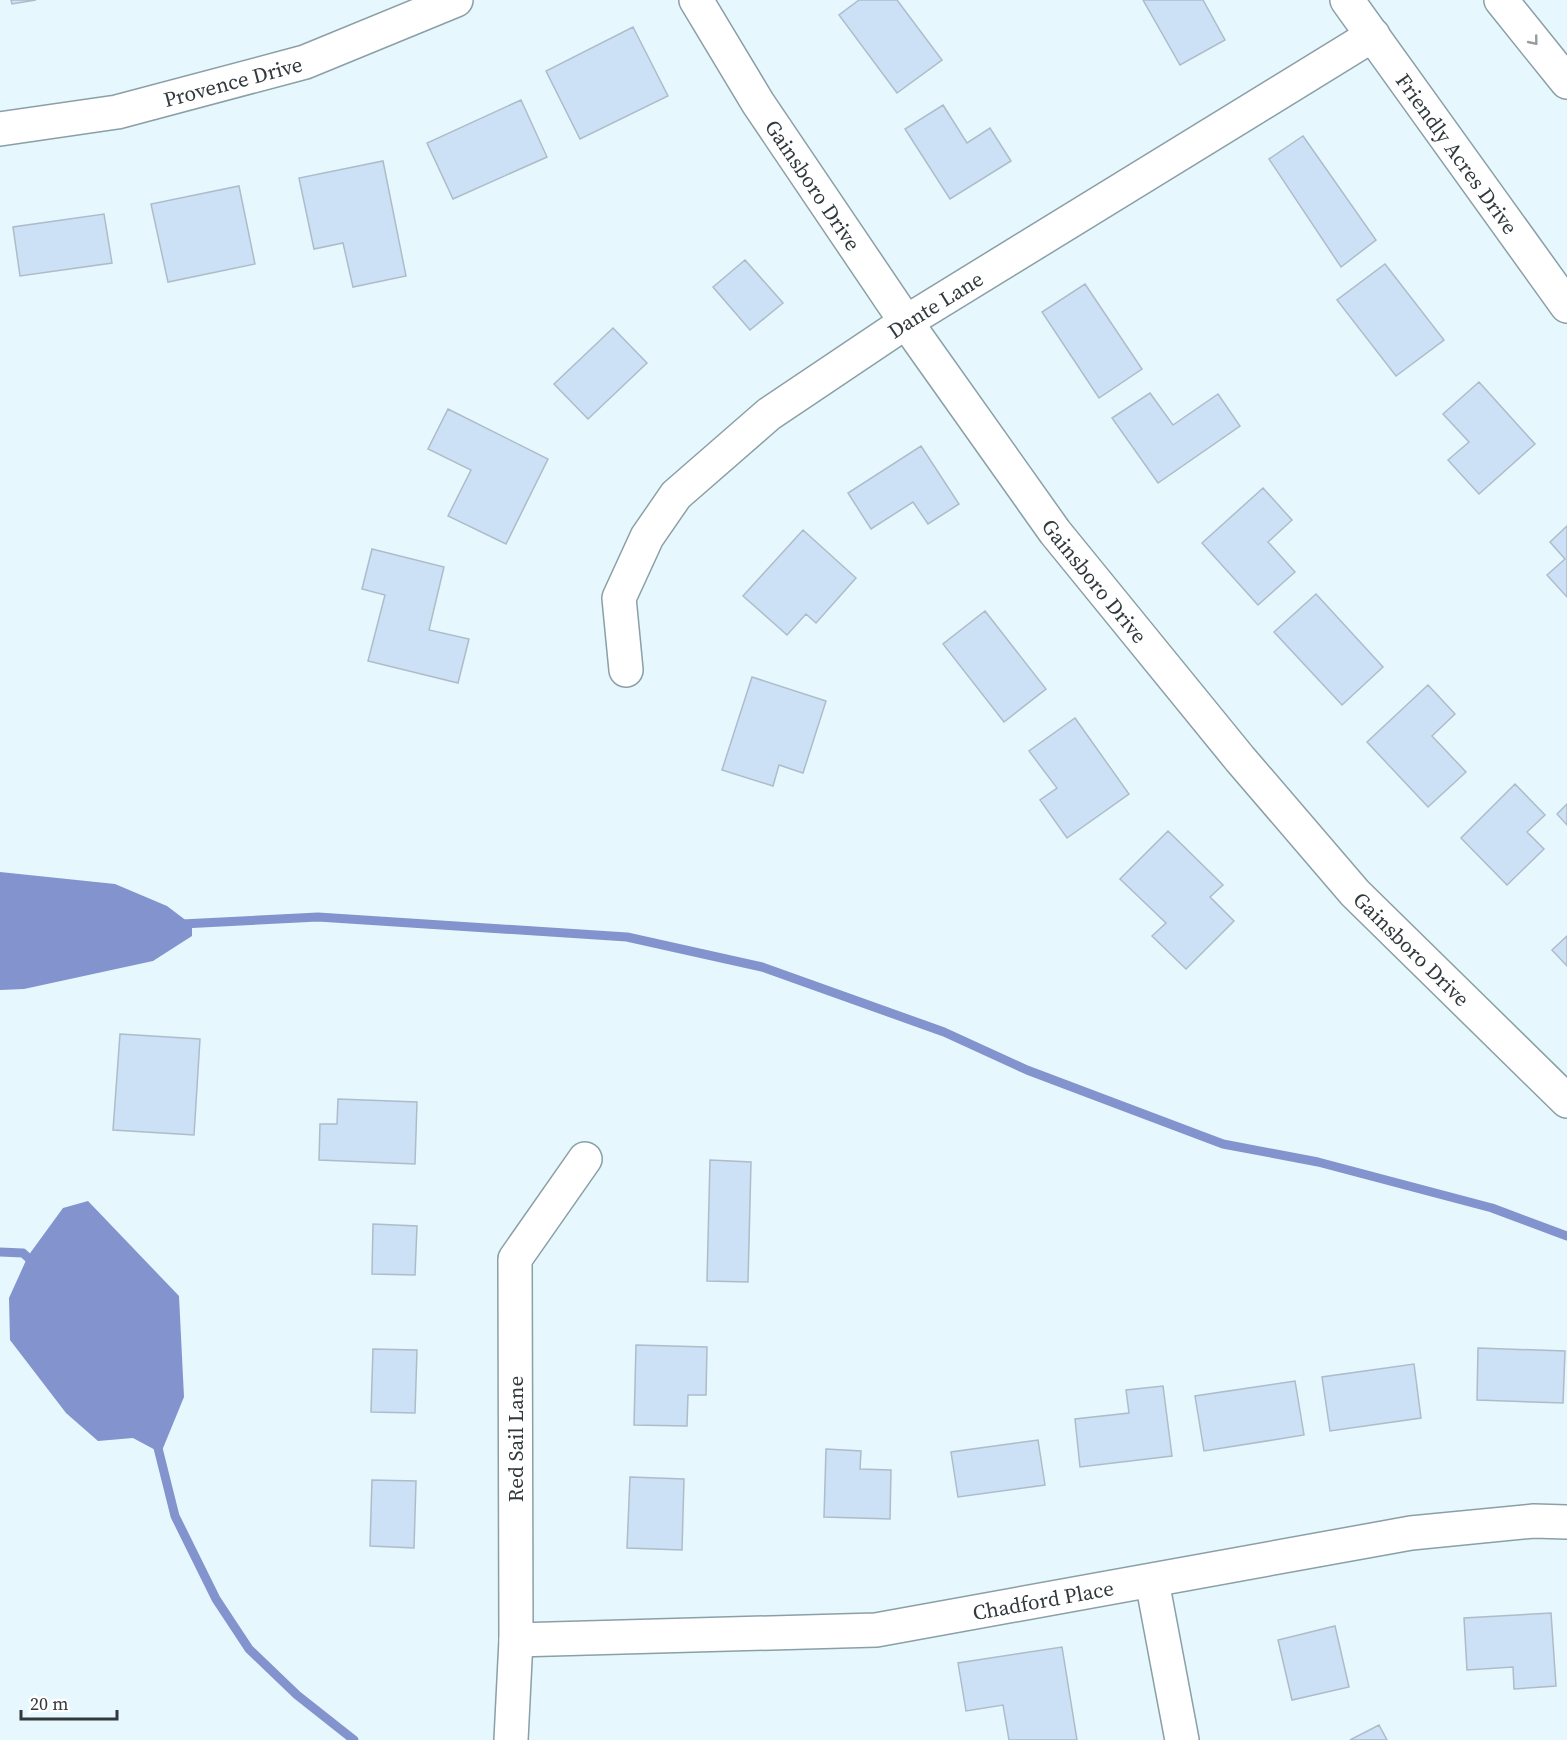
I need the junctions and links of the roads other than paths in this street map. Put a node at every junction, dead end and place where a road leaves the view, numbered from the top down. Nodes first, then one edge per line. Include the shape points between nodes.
1 (456, 0) edge
2 (696, 0) edge
3 (1347, 0) edge
4 (1501, 0) edge
5 (1373, 35) junction
6 (1567, 82) edge
7 (0, 129) edge
8 (1567, 306) edge
9 (906, 322) junction
10 (626, 670) dead end
11 (1567, 1101) edge
12 (585, 1159) dead end
13 (1567, 1522) edge
14 (1152, 1581) junction
15 (516, 1640) junction
16 (511, 1740) edge
17 (1182, 1740) edge

1 - 7 main road, Provence Drive via 305,62 117,112
2 - 9 main road, Gainsboro Drive via 758,103
3 - 5 main road, Friendly Acres Drive
4 -> 6 main road
5 - 8 main road, Friendly Acres Drive
5 - 9 main road, Dante Lane
9 - 10 main road, Dante Lane via 769,414 676,495 647,537 619,598
9 - 11 main road, Gainsboro Drive via 1055,532 1240,759 1355,893
12 - 15 main road, Red Sail Lane via 515,1259
13 - 14 main road, Chadford Place via 1534,1521 1411,1533
14 - 15 main road, Chadford Place via 876,1630
14 - 17 main road
15 - 16 main road, Red Sail Lane

